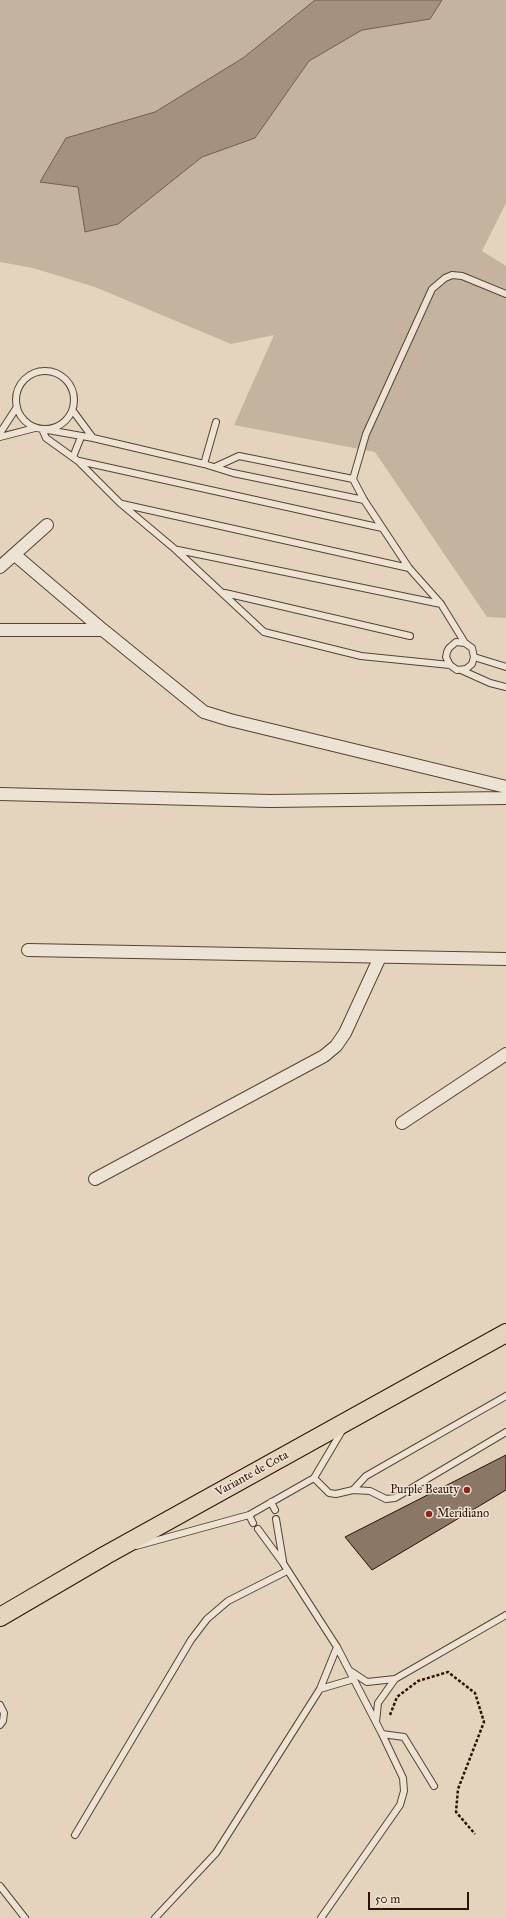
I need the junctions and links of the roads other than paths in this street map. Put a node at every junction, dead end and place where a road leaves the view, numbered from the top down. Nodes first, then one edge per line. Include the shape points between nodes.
1 (506, 294) edge
2 (17, 408) junction
3 (73, 411) junction
4 (216, 422) dead end
5 (39, 429) junction
6 (0, 433) edge
7 (0, 437) edge
8 (81, 437) junction
9 (93, 438) junction
10 (73, 457) junction
11 (78, 461) junction
12 (204, 464) junction
13 (214, 467) junction
14 (353, 479) junction
15 (364, 500) junction
16 (120, 503) junction
17 (47, 525) dead end
18 (382, 528) junction
19 (176, 550) junction
20 (15, 555) junction
21 (0, 567) edge
22 (410, 568) junction
23 (223, 593) junction
24 (441, 604) junction
25 (0, 630) edge
26 (103, 630) junction
27 (410, 636) dead end
28 (465, 643) junction
29 (474, 656) junction
30 (450, 665) junction
31 (506, 667) edge
32 (462, 670) junction
33 (506, 687) edge
34 (506, 787) edge
35 (0, 794) edge
36 (506, 798) edge
37 (28, 950) dead end
38 (380, 958) junction
39 (506, 959) edge
40 (506, 1054) edge
41 (402, 1123) dead end
42 (95, 1179) dead end
43 (506, 1333) edge
44 (506, 1396) edge
45 (348, 1421) junction
46 (506, 1432) edge
47 (314, 1478) junction
48 (353, 1490) junction
49 (271, 1502) junction
50 (275, 1510) dead end
51 (249, 1515) junction
52 (276, 1519) dead end
53 (252, 1522) dead end
54 (258, 1529) dead end
55 (106, 1555) junction
56 (283, 1563) junction
57 (288, 1571) junction
58 (506, 1615) edge
59 (0, 1617) edge
60 (337, 1647) junction
61 (348, 1669) junction
62 (354, 1679) junction
63 (395, 1679) junction
64 (320, 1689) junction
65 (0, 1705) edge
66 (376, 1722) junction
67 (0, 1725) edge
68 (382, 1734) junction
69 (434, 1786) dead end
70 (75, 1835) dead end
71 (0, 1886) edge
72 (25, 1918) edge
73 (155, 1918) edge
74 (321, 1918) edge

1 - 14 lane via 462,276 452,275 432,289 366,434
2 - 3 lane via 17,392 25,378 34,372 45,370 60,375 72,386 75,396
2 - 5 lane via 26,422
2 - 6 lane
3 - 5 lane via 63,424 53,429
3 - 9 lane
4 - 12 lane
5 - 7 lane
5 - 8 lane
5 - 10 lane via 46,438
8 - 9 lane
8 - 10 lane
9 - 12 lane
10 - 11 lane
11 - 16 lane
11 - 18 lane
12 - 13 lane
13 - 14 lane via 239,456
13 - 15 lane
14 - 15 lane
15 - 18 lane
16 - 19 lane
16 - 22 lane
17 - 20 street
18 - 22 lane
19 - 23 lane
19 - 24 lane
20 - 21 street
20 - 26 street
22 - 24 lane
23 - 27 lane
23 - 30 lane via 264,632 361,656
24 - 28 lane
25 - 26 street
26 - 34 street via 204,712
28 - 29 lane via 472,648
28 - 30 lane via 456,642 449,648 446,656
29 - 31 lane
29 - 32 lane via 472,664
30 - 32 lane
32 - 33 lane via 490,683
35 - 36 street via 270,800
37 - 38 street
38 - 39 street
38 - 42 street via 345,1033 328,1053
40 - 41 street
43 - 45 main road, Variante de Cota
44 - 48 lane via 366,1476
45 - 47 lane
45 - 55 main road, Variante de Cota
46 - 48 lane via 395,1498 386,1499 370,1491
47 - 48 lane via 329,1493
47 - 49 lane
49 - 50 lane
49 - 51 lane
51 - 53 lane
51 - 55 lane
52 - 56 lane
54 - 56 lane
55 - 59 main road, Variante de Cota
56 - 57 lane
57 - 60 lane
57 - 70 lane via 228,1602 207,1619 191,1640
58 - 63 lane
60 - 61 lane
60 - 64 lane
61 - 62 lane
61 - 63 lane via 367,1682
62 - 64 lane
62 - 66 lane
63 - 66 lane via 378,1703
64 - 73 lane via 216,1853
65 - 67 lane via 4,1713
66 - 68 lane
68 - 69 lane via 404,1736
68 - 74 lane via 402,1778 404,1791 400,1805
71 - 72 lane

